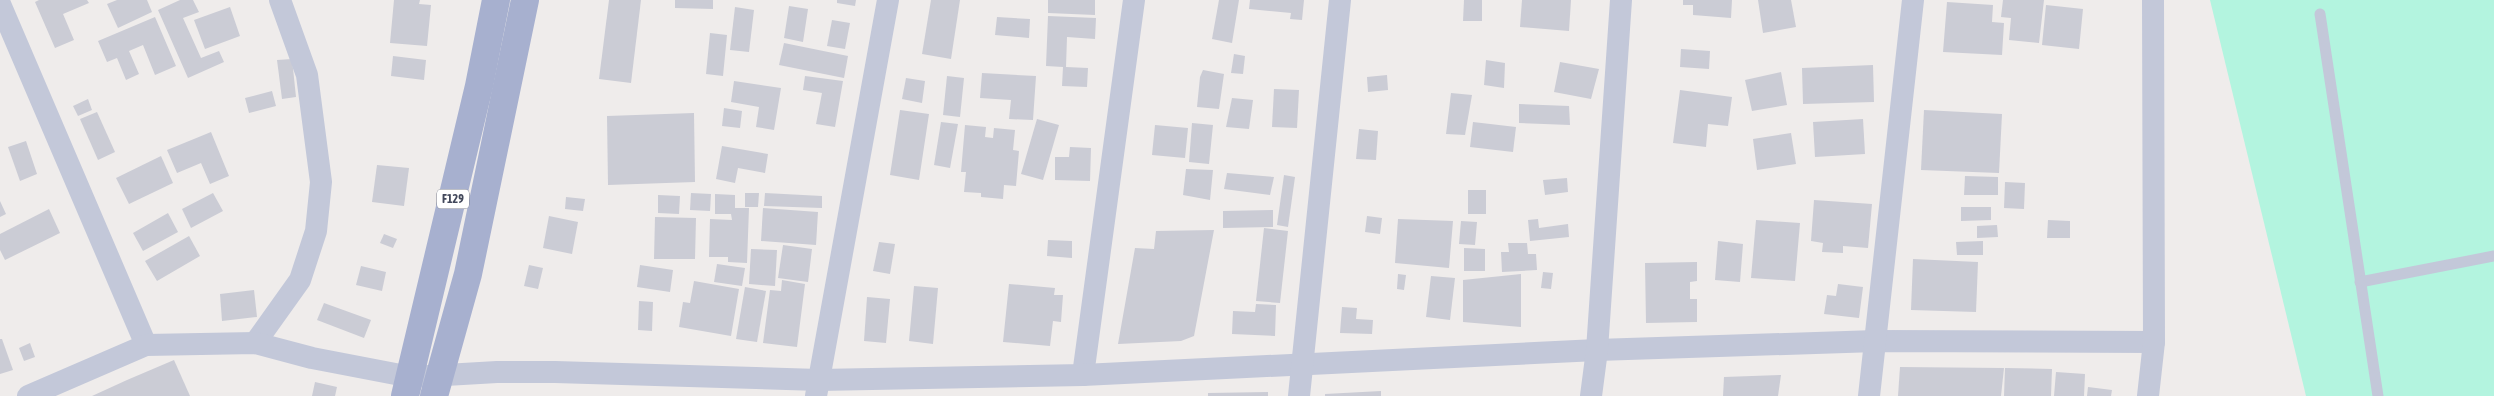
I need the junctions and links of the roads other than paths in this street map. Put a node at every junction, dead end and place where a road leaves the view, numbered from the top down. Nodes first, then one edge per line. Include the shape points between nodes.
1 (280, 0) edge
2 (496, 0) edge
3 (525, 0) edge
4 (888, 0) edge
5 (1134, 0) edge
6 (1340, 0) edge
7 (1621, 0) edge
8 (1913, 0) edge
9 (2153, 0) edge
10 (0, 4) edge
11 (2320, 14) dead end
12 (2494, 256) edge
13 (2360, 282) junction
14 (1876, 341) junction
15 (2154, 342) junction
16 (255, 343) junction
17 (146, 345) junction
18 (1597, 350) junction
19 (1303, 364) junction
20 (1083, 375) junction
21 (437, 386) edge
22 (408, 387) edge
23 (818, 388) edge
24 (28, 396) edge
25 (1298, 396) edge
26 (1592, 396) edge
27 (1869, 396) edge
28 (2148, 396) edge
29 (2378, 396) edge

1 - 16 street via 307,75 321,182 316,231 300,280
2 - 22 main road, F129
3 - 21 main road, F129 via 468,274
4 - 23 street
5 - 20 street
6 - 19 street
7 - 18 street
8 - 14 street
9 - 15 street
10 - 17 street
11 - 13 lane
12 - 13 lane
13 - 29 lane
14 - 15 street
14 - 18 street
14 - 27 street
15 - 28 street
16 - 17 street
16 - 22 street
17 - 24 street
18 - 19 street
18 - 26 street
19 - 20 street
19 - 25 street
20 - 23 street
21 - 22 street
21 - 23 street via 497,372 555,372

